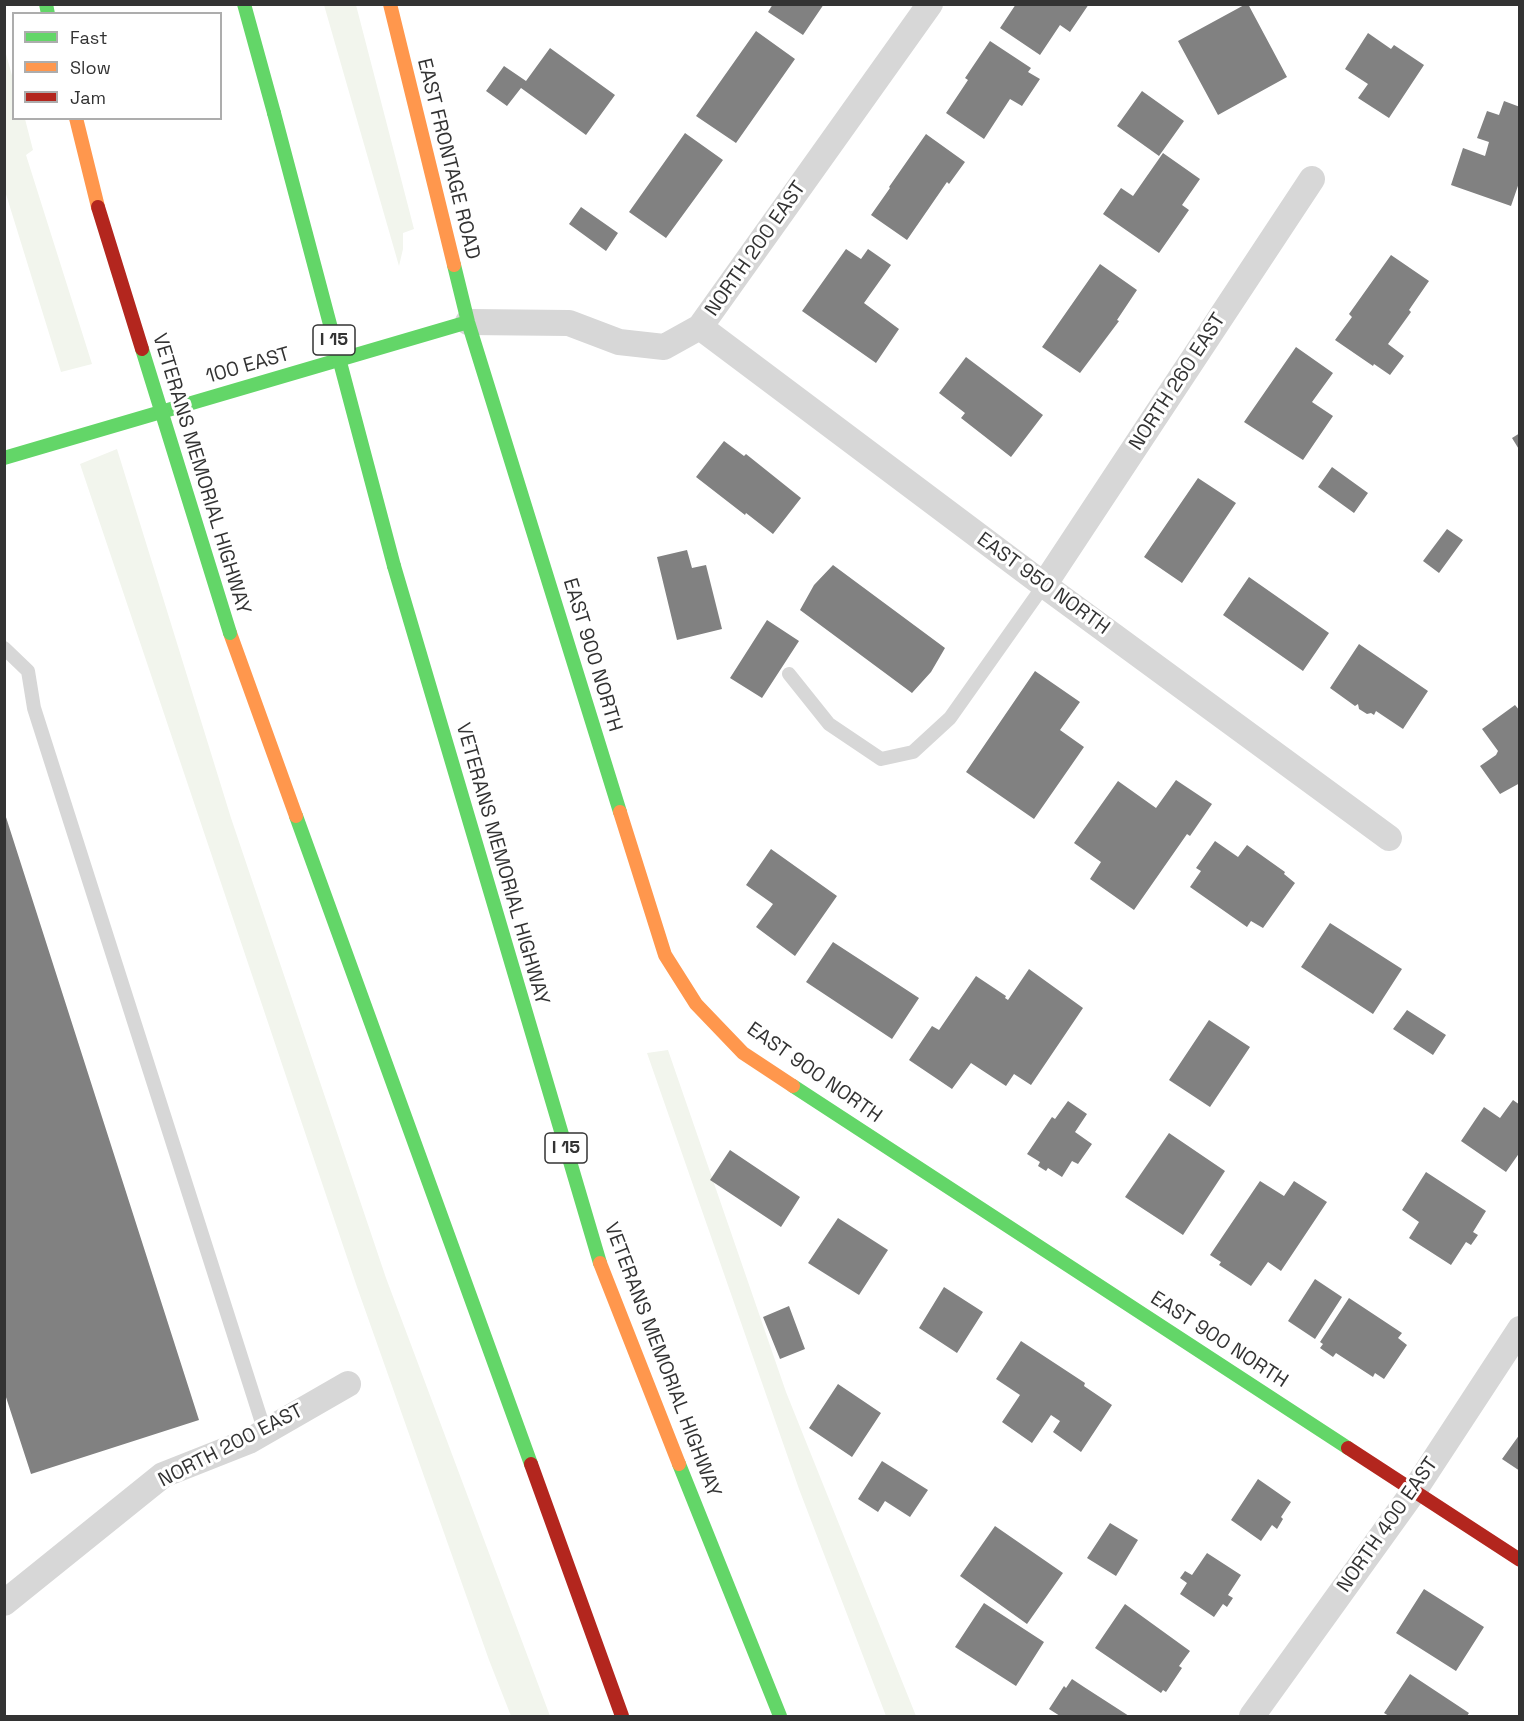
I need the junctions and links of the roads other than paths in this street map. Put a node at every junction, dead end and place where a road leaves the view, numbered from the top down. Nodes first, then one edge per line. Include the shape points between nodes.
1 (244, 4) edge
2 (390, 4) edge
3 (930, 4) edge
4 (76, 120) edge
5 (1312, 179) dead end
6 (468, 322) junction
7 (700, 327) junction
8 (4, 458) edge
9 (1044, 585) junction
10 (4, 648) edge
11 (789, 674) dead end
12 (1389, 838) dead end
13 (1520, 1329) edge
14 (348, 1384) dead end
15 (266, 1432) junction
16 (1414, 1491) junction
17 (1520, 1560) edge
18 (4, 1603) edge
19 (622, 1716) edge
20 (780, 1716) edge
21 (1252, 1716) edge

1 - 20 main road, VETERANS MEMORIAL HIGHWAY / I 15, bridge via 394,566 603,1274
2 - 6 main road, EAST FRONTAGE ROAD
3 - 7 street, NORTH 200 EAST
4 - 19 main road, VETERANS MEMORIAL HIGHWAY, bridge via 98,207 230,633
5 - 9 street, NORTH 260 EAST
6 - 7 street, NORTH 200 EAST via 569,323 619,342 664,347
6 - 8 main road, 100 EAST
6 - 16 main road, EAST 900 NORTH via 665,955 696,1004 742,1053
7 - 9 street, EAST 950 NORTH
9 - 11 lane via 950,718 913,752 881,759 829,724
9 - 12 street, EAST 950 NORTH
10 - 15 lane via 28,671 34,708
13 - 16 street, NORTH 400 EAST
14 - 15 street, NORTH 200 EAST
15 - 18 street, NORTH 200 EAST via 163,1475
16 - 17 main road, EAST 900 NORTH
16 - 21 street, NORTH 400 EAST

